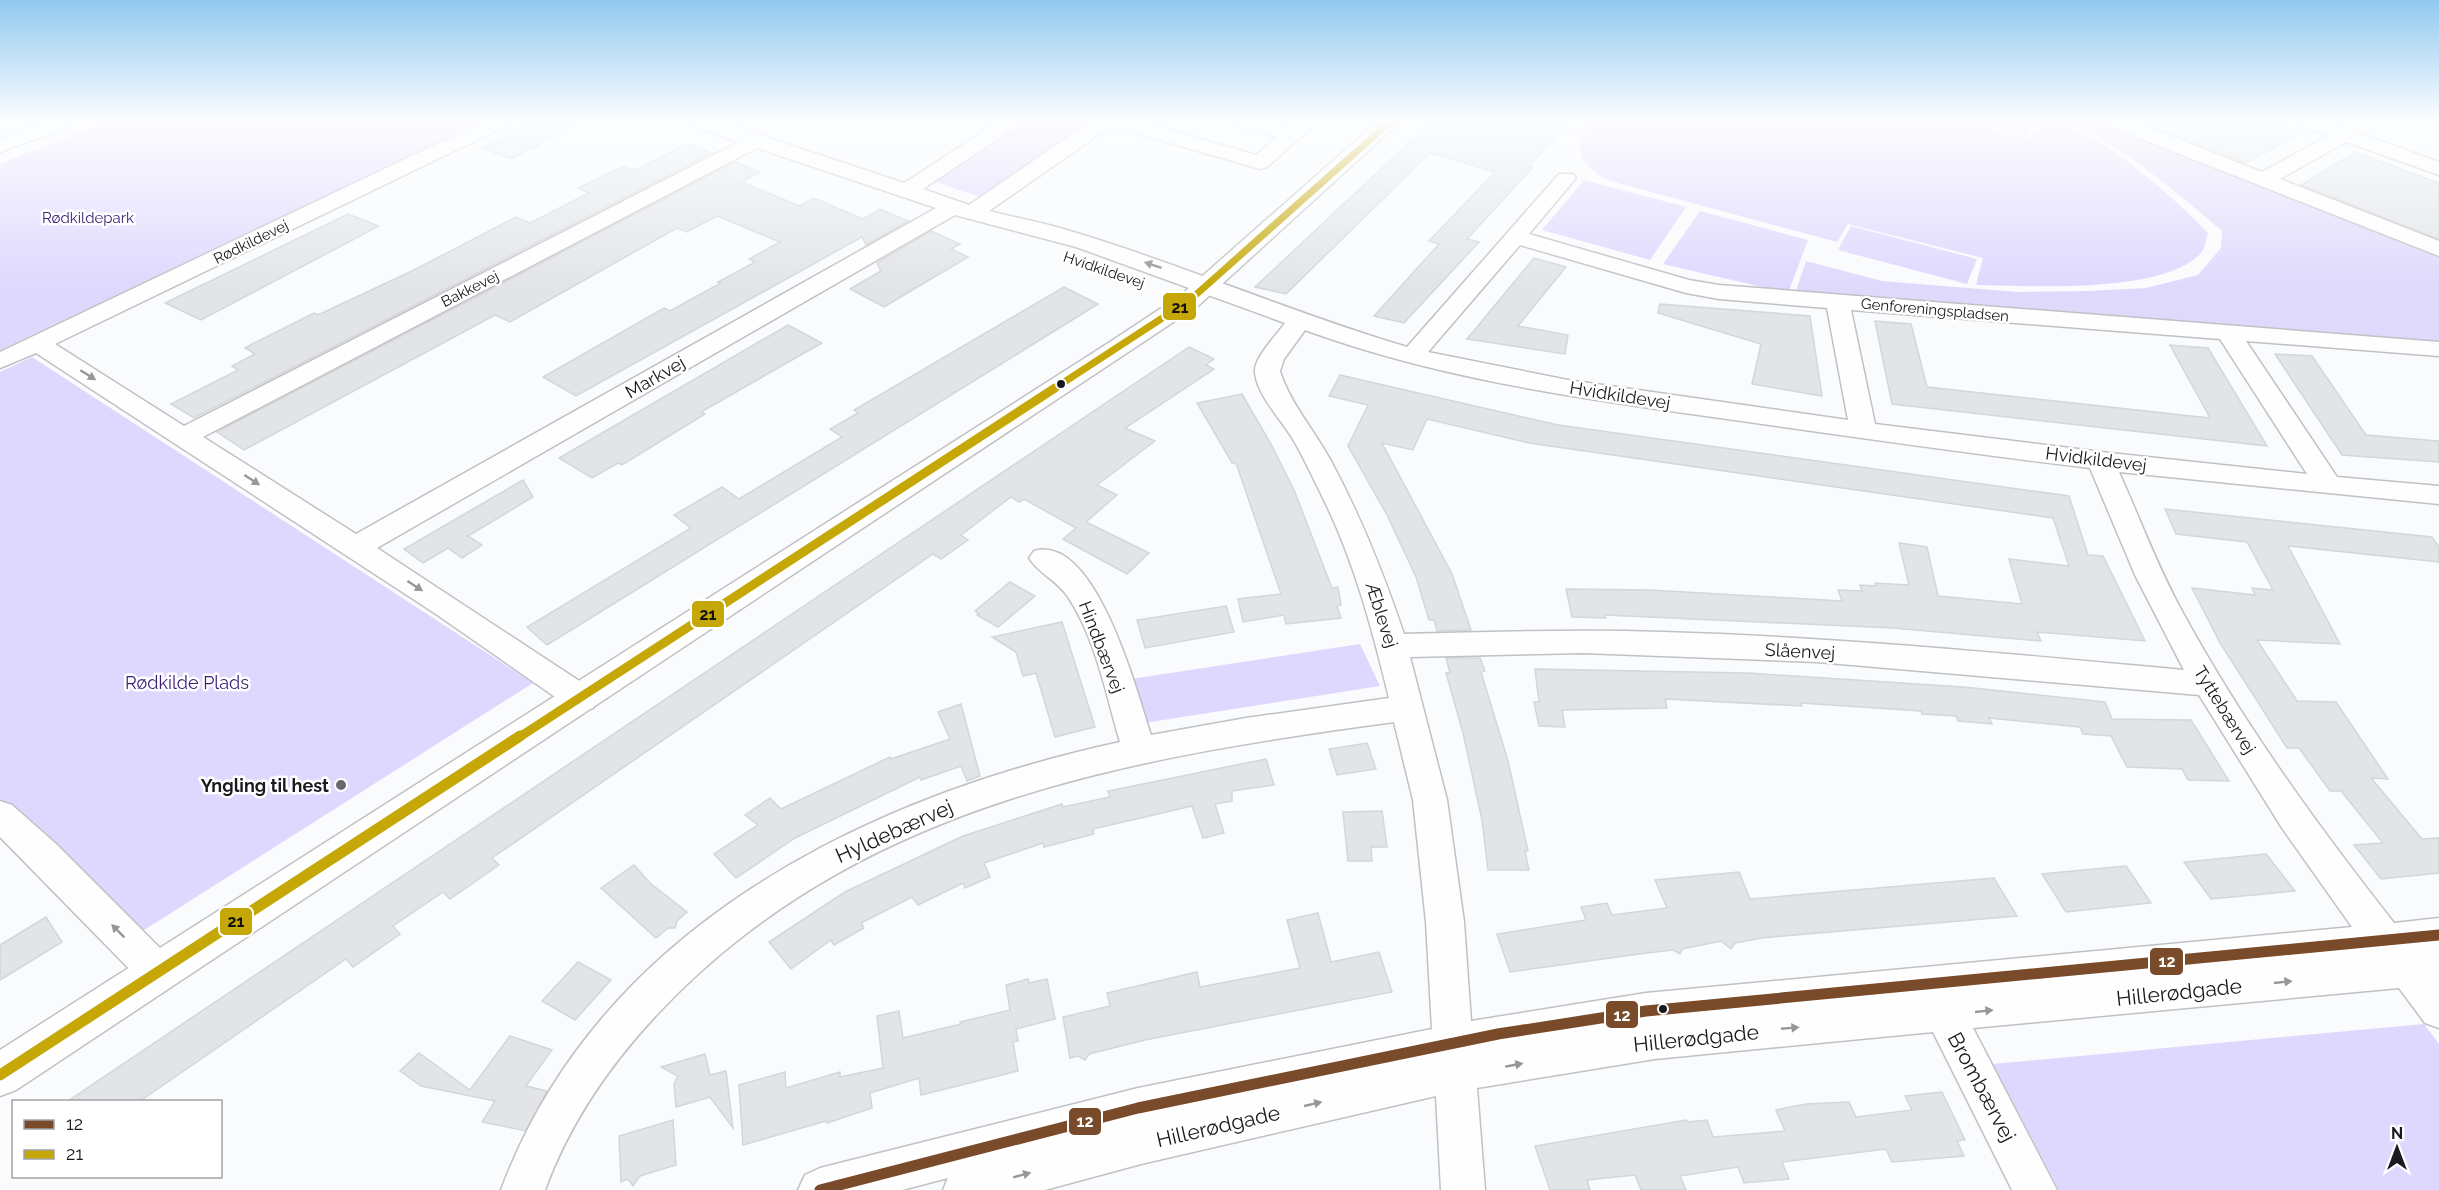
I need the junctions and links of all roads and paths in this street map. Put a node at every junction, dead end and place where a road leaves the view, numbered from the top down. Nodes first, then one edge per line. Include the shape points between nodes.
1 (386, 177) edge
2 (686, 177) edge
3 (862, 177) edge
4 (928, 177) edge
5 (1024, 177) edge
6 (1328, 177) edge
7 (2255, 177) edge
8 (2270, 177) edge
9 (1566, 178) dead end
10 (2264, 180) junction
11 (906, 191) junction
12 (971, 213) junction
13 (1516, 237) junction
14 (2439, 249) edge
15 (1199, 292) junction
16 (1838, 301) junction
17 (1299, 321) junction
18 (2229, 334) junction
19 (38, 344) junction
20 (2439, 349) edge
21 (1413, 355) junction
22 (0, 361) edge
23 (1863, 432) junction
24 (185, 436) junction
25 (2100, 459) junction
26 (2329, 486) junction
27 (2439, 496) edge
28 (356, 548) junction
29 (1044, 558) dead end
30 (1392, 646) junction
31 (2207, 684) junction
32 (582, 699) junction
33 (1408, 708) junction
34 (1139, 750) junction
35 (0, 815) edge
36 (2439, 935) edge
37 (2410, 959) edge
38 (159, 973) junction
39 (1936, 1000) junction
40 (2439, 1010) edge
41 (1455, 1057) junction
42 (0, 1075) edge
43 (523, 1190) edge
44 (820, 1190) edge
45 (965, 1190) edge
46 (1463, 1190) edge
47 (2035, 1190) edge

1 - 19 street, Rødkildevej
2 - 24 street, Bakkevej
3 - 11 street, Hvidkildevej
4 - 11 street
5 - 12 street
6 - 15 main road
7 - 10 street
8 - 10 street
9 - 13 street
10 - 14 street
11 - 12 street, Hvidkildevej
12 - 15 street, Hvidkildevej via 1006,236
12 - 28 street, Markvej
13 - 16 street, Genforeningspladsen via 1686,286
13 - 21 street
15 - 17 street, Hvidkildevej via 1239,314
15 - 32 main road via 927,476
16 - 18 street, Genforeningspladsen
16 - 23 street
17 - 21 street, Hvidkildevej
17 - 30 street, Æblevej via 1267,371 1272,387 1307,441 1340,504 1366,566
18 - 20 street, Genforeningspladsen
18 - 26 street
19 - 22 street, Rødkildevej
19 -> 24 street
21 - 23 street, Hvidkildevej via 1578,388
23 - 25 street, Hvidkildevej
24 -> 28 street
25 - 26 street, Hvidkildevej
25 - 31 street, Tyttebærvej via 2166,611
26 - 27 street, Hvidkildevej
28 -> 32 street
29 - 34 street, Hindbærvej via 1070,577 1086,601
30 - 31 street, Slåenvej via 1583,642 1750,648 1921,657
30 - 33 street, Æblevej
31 - 37 street, Tyttebærvej via 2278,793
32 - 38 main road
33 - 34 street, Hyldebærvej via 1285,724
33 - 41 street, Æblevej via 1430,800 1445,922
34 - 43 street, Hyldebærvej via 1018,782 937,810 855,846 782,887 695,951 627,1017 569,1094
38 -> 35 street
36 - 37 street, Hillerødgade
37 - 39 street, Hillerødgade
37 - 40 street, Tyttebærvej
38 - 42 main road
39 - 41 street, Hillerødgade via 1655,1040
39 - 47 street, Brombærvej
41 - 44 street, Hillerødgade via 1138,1108
45 -> 41 street, Hillerødgade
41 - 46 street, Æblevej

